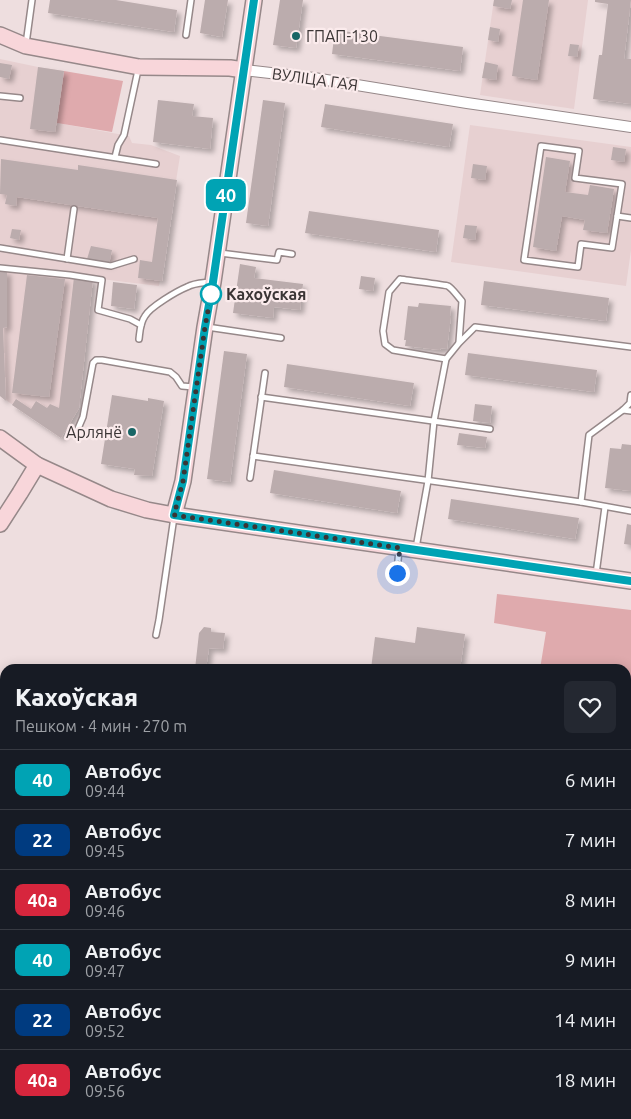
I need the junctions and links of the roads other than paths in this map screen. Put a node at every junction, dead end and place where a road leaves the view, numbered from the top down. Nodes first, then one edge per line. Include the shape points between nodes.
1 (32, 0) edge
2 (191, 0) edge
3 (254, 0) edge
4 (0, 35) edge
5 (186, 35) dead end
6 (26, 46) junction
7 (139, 67) junction
8 (244, 70) junction
9 (0, 96) edge
10 (20, 98) dead end
11 (631, 127) edge
12 (0, 140) edge
13 (115, 157) junction
14 (156, 164) dead end
15 (74, 209) dead end
16 (617, 216) junction
17 (631, 218) edge
18 (0, 248) edge
19 (217, 253) junction
20 (292, 254) dead end
21 (67, 259) junction
22 (134, 259) dead end
23 (0, 268) edge
24 (213, 282) junction
25 (141, 325) junction
26 (205, 327) junction
27 (281, 338) dead end
28 (139, 339) dead end
29 (459, 342) junction
30 (631, 346) edge
31 (446, 359) junction
32 (264, 373) dead end
33 (197, 387) junction
34 (631, 395) edge
35 (261, 397) junction
36 (623, 410) junction
37 (631, 411) edge
38 (434, 421) junction
39 (490, 429) dead end
40 (77, 431) dead end
41 (0, 438) edge
42 (253, 456) junction
43 (37, 465) junction
44 (250, 478) dead end
45 (428, 480) junction
46 (580, 502) junction
47 (605, 507) junction
48 (631, 512) edge
49 (174, 515) junction
50 (0, 524) edge
51 (400, 548) junction
52 (416, 550) junction
53 (596, 576) junction
54 (396, 581) dead end
55 (631, 581) edge
56 (156, 635) dead end

1 - 6 lane
2 - 5 lane
3 - 8 main road
4 - 6 main road, ВУЛІЦА ГАЯ
6 - 7 main road, ВУЛІЦА ГАЯ
7 - 8 main road, ВУЛІЦА ГАЯ
7 - 13 lane via 124,135
8 - 11 street, ВУЛІЦА ГАЯ
8 - 19 main road
9 - 10 lane
12 - 13 lane
13 - 14 lane
15 - 21 lane
16 - 16 lane via 612,248 582,244 578,267 524,260 541,146 579,151 575,178 622,184
16 - 17 lane
18 - 21 lane
19 - 20 lane via 277,260 279,252
19 - 24 main road
21 - 22 lane via 111,266
23 - 25 lane via 102,280 98,310
24 - 25 lane via 186,287 154,306 145,314
24 - 26 main road
25 - 28 lane
26 - 27 lane
26 - 33 main road
29 - 30 lane via 475,327
29 - 31 lane
29 - 31 lane via 462,301 448,286 400,280 389,292 383,331 385,344 394,350
31 - 38 lane
32 - 35 lane
33 - 40 lane via 182,386 170,372 96,360
33 - 49 main road via 183,481
34 - 36 lane via 630,403
35 - 38 lane
35 - 42 lane
36 - 37 lane
36 - 46 lane via 589,435
38 - 39 lane
38 - 45 lane
41 - 43 main road
42 - 44 lane
42 - 45 lane
43 - 49 main road via 111,499
43 - 50 main road
45 - 46 lane
45 - 52 lane
46 - 47 lane
47 - 48 lane
47 - 53 lane
49 - 51 main road
49 - 56 lane
51 - 52 main road
51 - 54 lane
52 - 53 main road
53 - 55 main road

